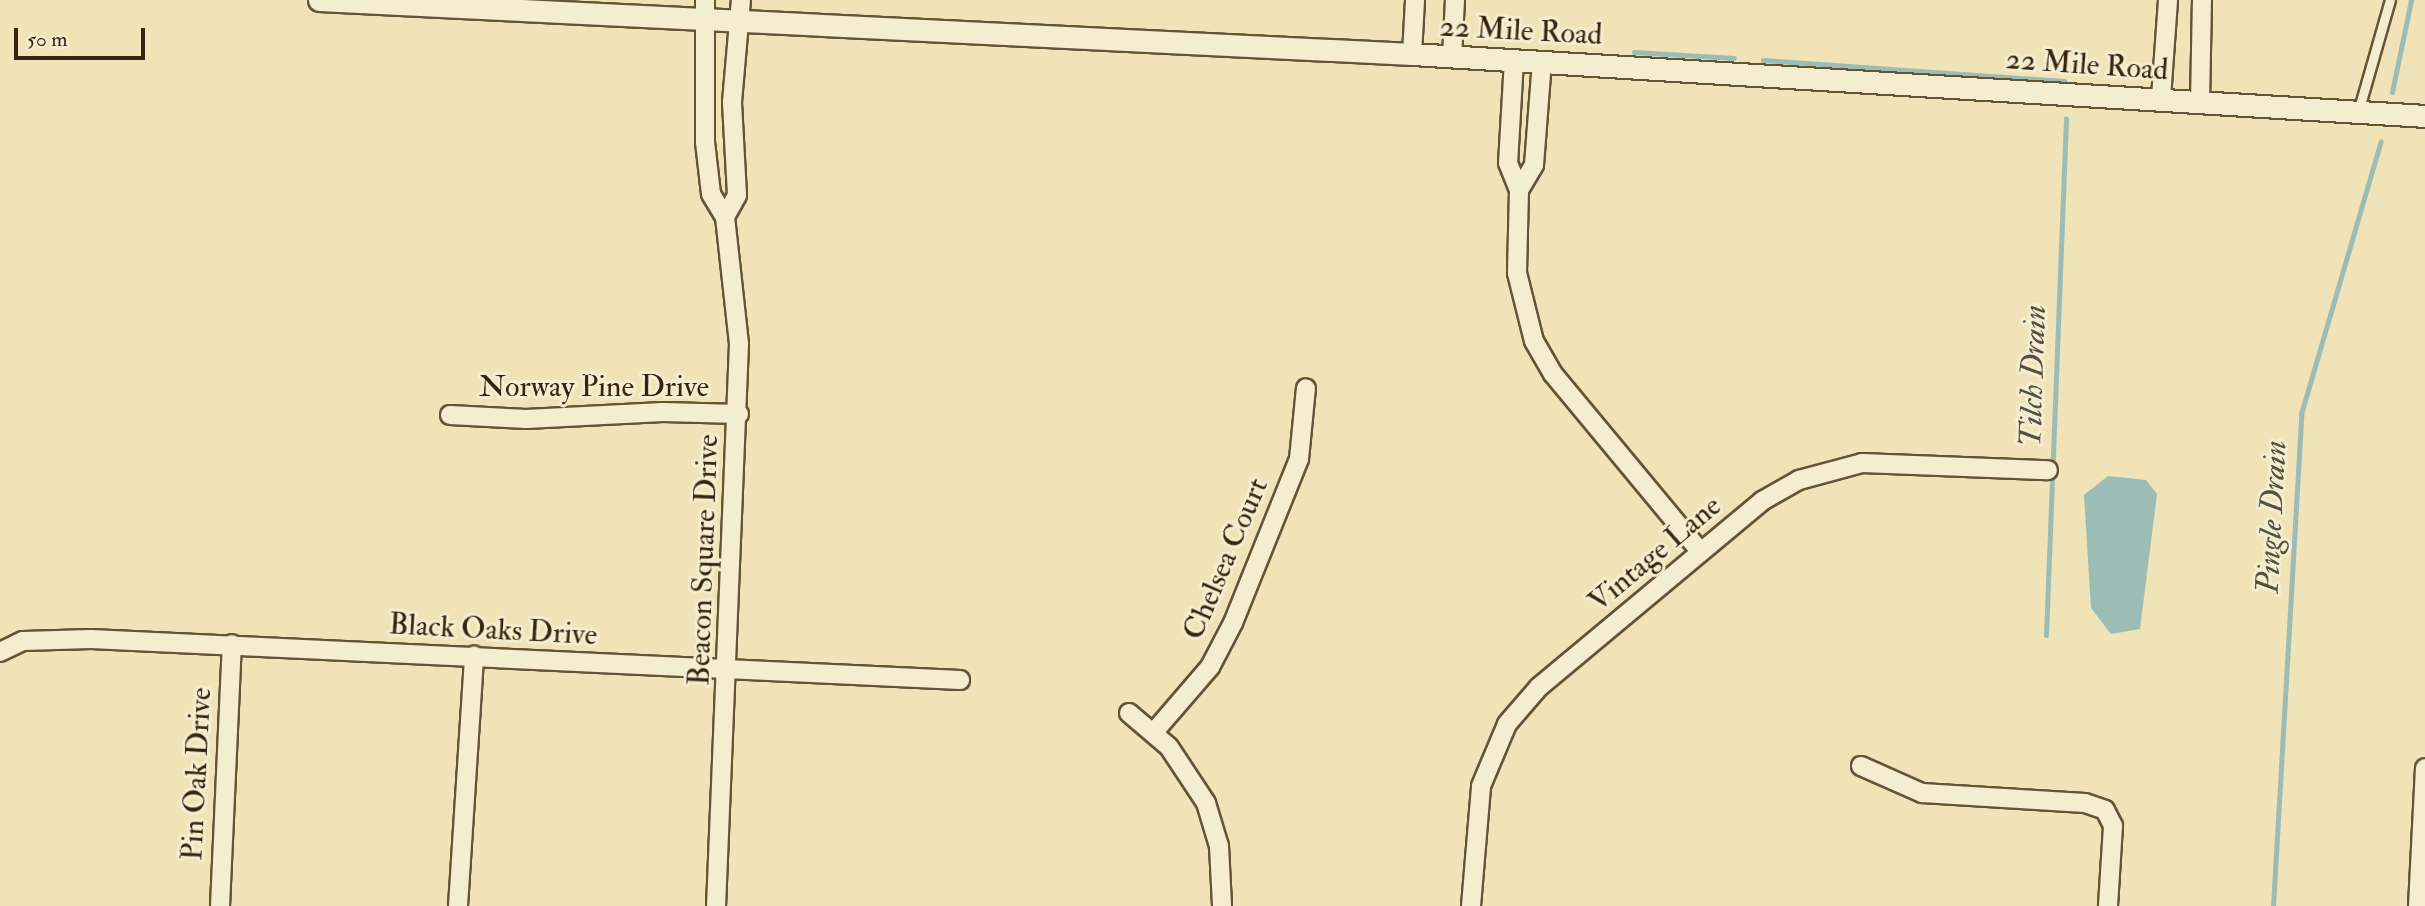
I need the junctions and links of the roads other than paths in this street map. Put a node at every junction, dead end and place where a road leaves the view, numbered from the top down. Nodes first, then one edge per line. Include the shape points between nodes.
1 (319, 0) edge
2 (1416, 0) edge
3 (1455, 0) edge
4 (2168, 0) edge
5 (2202, 0) edge
6 (2390, 0) edge
7 (705, 8) edge
8 (740, 9) edge
9 (1412, 54) junction
10 (1452, 57) junction
11 (1514, 60) junction
12 (1542, 62) junction
13 (2161, 98) junction
14 (2200, 103) junction
15 (2358, 112) junction
16 (2425, 116) edge
17 (1520, 190) junction
18 (725, 217) junction
19 (1306, 388) dead end
20 (739, 414) junction
21 (450, 415) dead end
22 (2048, 470) dead end
23 (1701, 552) junction
24 (232, 645) junction
25 (0, 652) edge
26 (474, 656) junction
27 (728, 670) junction
28 (960, 680) dead end
29 (1129, 713) dead end
30 (1154, 732) junction
31 (1861, 766) dead end
32 (2425, 768) edge
33 (2423, 832) edge
34 (220, 906) edge
35 (458, 906) edge
36 (716, 906) edge
37 (1222, 906) edge
38 (1471, 906) edge
39 (2108, 906) edge
40 (2418, 906) edge

1 - 7 street, 22 Mile Road
2 - 9 street
3 - 10 street
4 - 13 street
5 - 14 street
6 - 15 lane
7 - 8 street, 22 Mile Road
7 - 18 street, Beacon Square Drive via 705,142 711,194
8 - 9 street, 22 Mile Road
8 - 18 street, Beacon Square Drive via 732,110 737,195
9 - 10 street, 22 Mile Road
10 - 11 street, 22 Mile Road
11 - 12 street, 22 Mile Road
11 - 17 street via 1508,163
12 - 13 street, 22 Mile Road
12 - 17 street via 1534,165
13 - 14 street, 22 Mile Road
14 - 15 street, 22 Mile Road
15 - 16 street, 22 Mile Road
17 - 23 street via 1517,273 1527,322 1542,358
18 - 20 street, Beacon Square Drive via 738,344
19 - 30 street, Chelsea Court via 1299,459 1233,623 1210,667
20 - 21 street, Norway Pine Drive via 663,412 526,419
20 - 27 street, Beacon Square Drive
22 - 23 street, Vintage Lane via 1909,462 1839,466 1780,490
23 - 38 street, Vintage Lane via 1539,687 1507,724 1479,796
24 - 25 street, Black Oaks Drive via 23,641
24 - 26 street, Black Oaks Drive
24 - 34 street, Pin Oak Drive
26 - 27 street, Black Oaks Drive
26 - 35 street
27 - 28 street, Black Oaks Drive
27 - 36 street, Beacon Square Drive
29 - 30 street
30 - 37 street via 1184,765 1206,803 1219,846
31 - 39 street via 1922,793 2085,803 2105,810 2113,826
32 - 33 street
33 - 40 street

